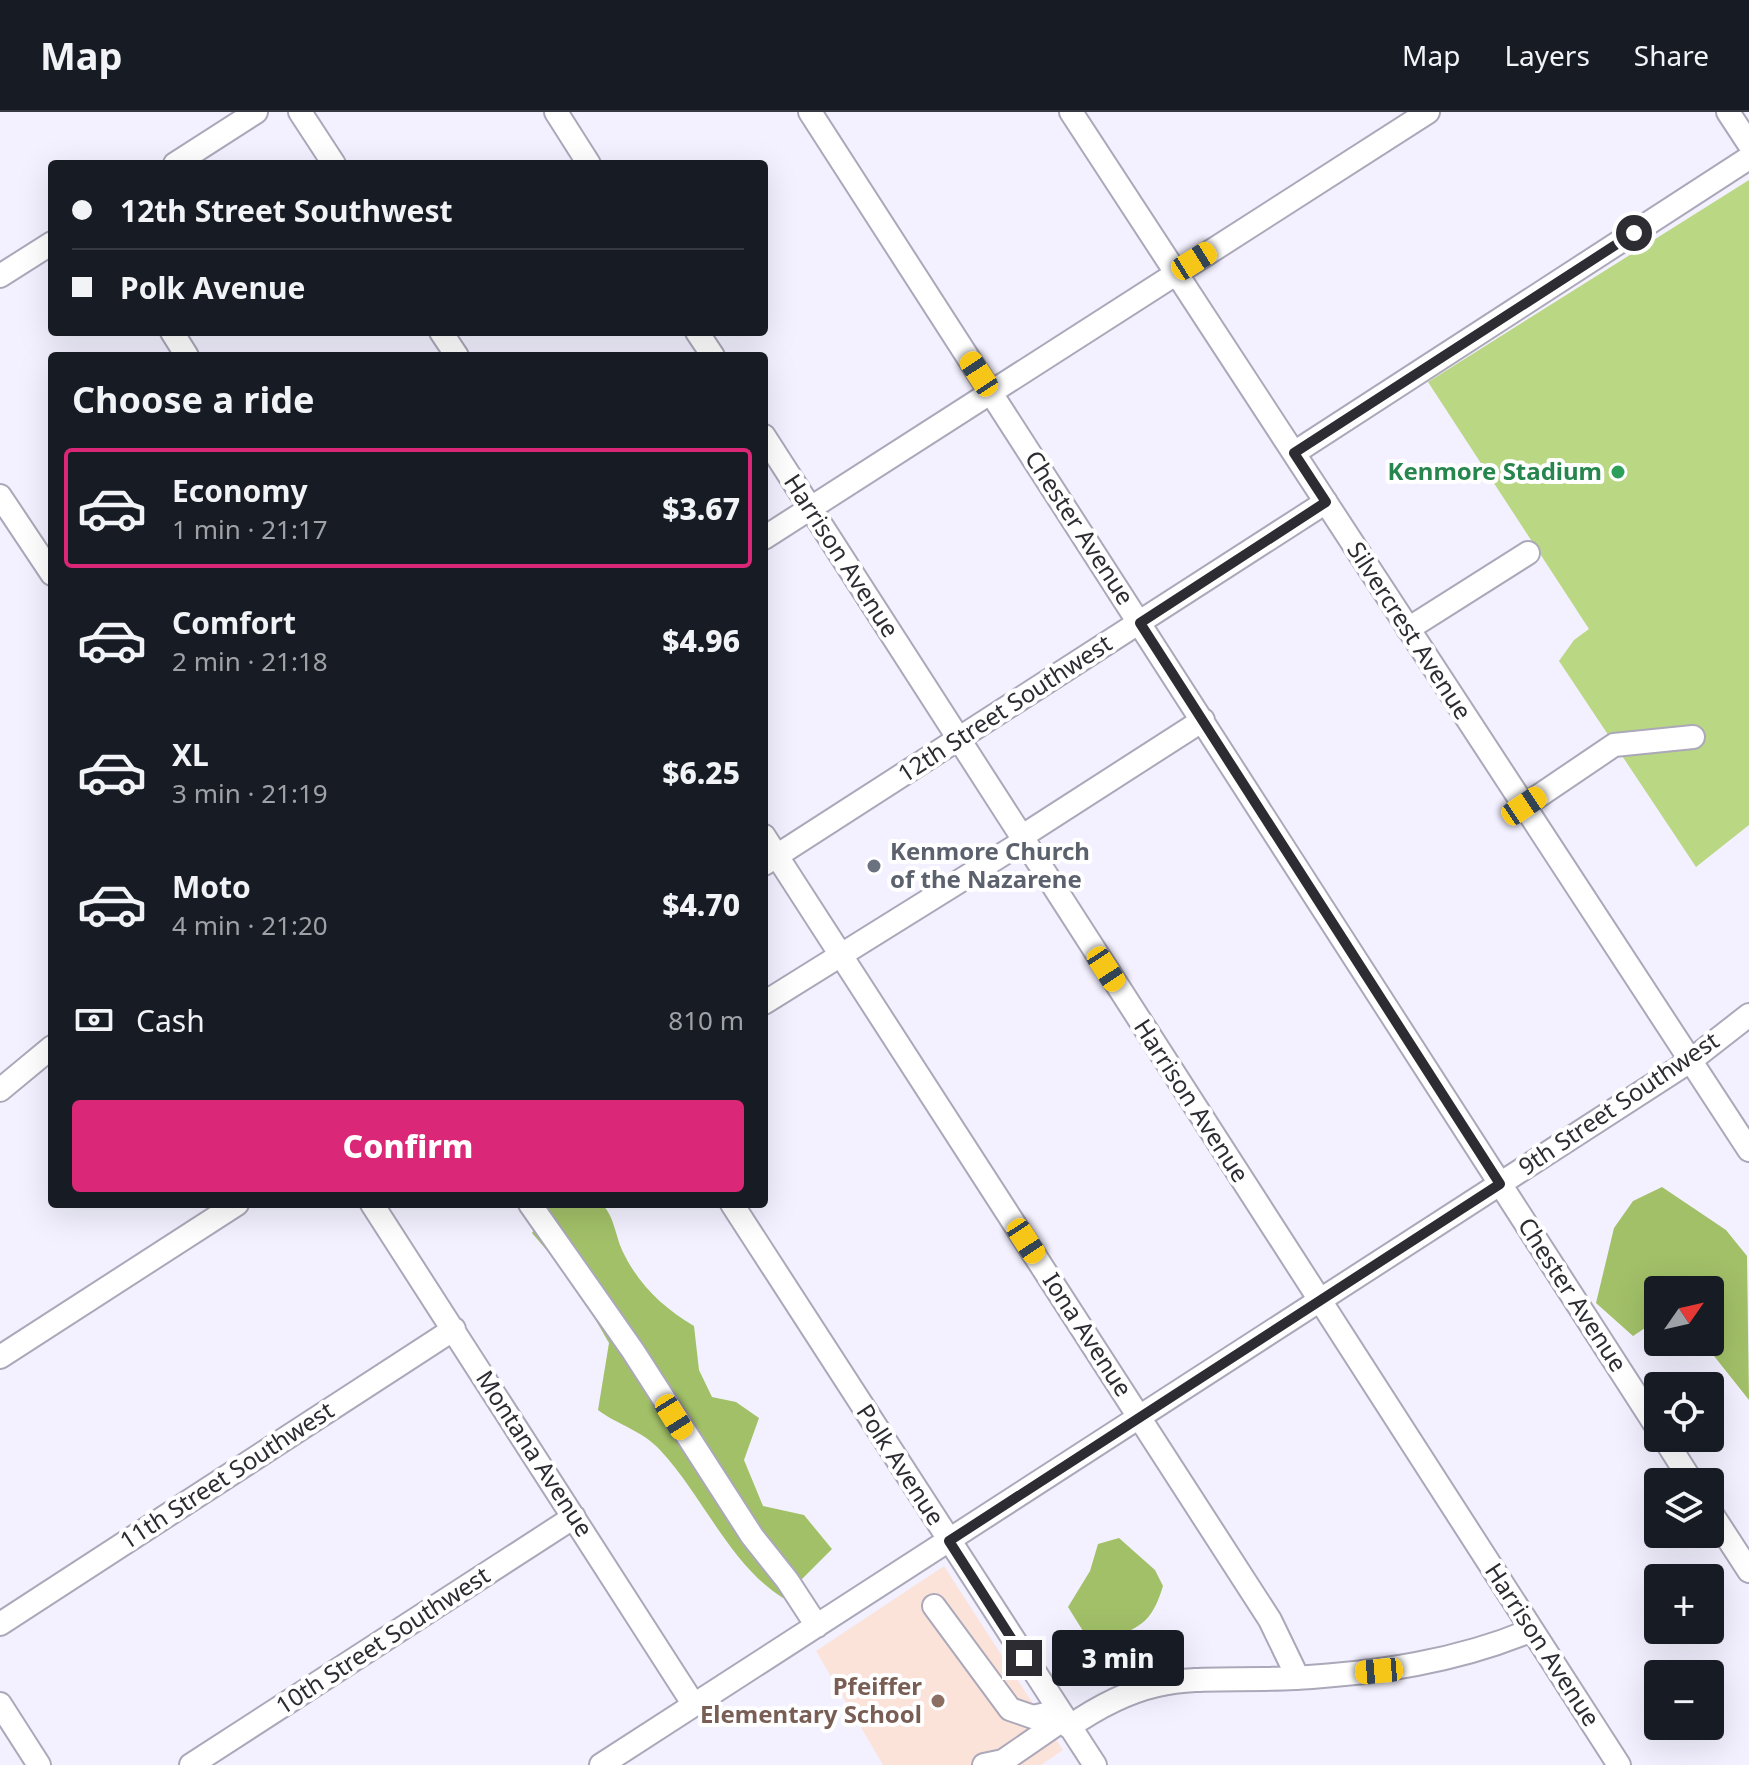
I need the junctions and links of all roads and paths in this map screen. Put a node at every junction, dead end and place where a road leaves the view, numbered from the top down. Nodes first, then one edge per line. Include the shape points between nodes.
1 (256, 112) edge
2 (300, 112) edge
3 (556, 112) edge
4 (810, 112) edge
5 (1071, 112) edge
6 (1428, 112) edge
7 (1728, 112) edge
8 (1749, 144) edge
9 (1749, 158) edge
10 (181, 160) edge
11 (331, 160) edge
12 (586, 160) edge
13 (48, 246) edge
14 (1176, 273) junction
15 (0, 276) edge
16 (991, 393) junction
17 (768, 442) edge
18 (1294, 453) junction
19 (0, 496) edge
20 (1326, 502) junction
21 (811, 508) junction
22 (768, 535) edge
23 (1528, 553) dead end
24 (48, 568) edge
25 (1140, 623) junction
26 (1408, 629) junction
27 (1203, 720) junction
28 (1693, 737) dead end
29 (958, 739) junction
30 (1524, 806) junction
31 (1023, 839) junction
32 (770, 859) edge
33 (841, 953) junction
34 (768, 1000) edge
35 (1749, 1015) edge
36 (48, 1050) edge
37 (1690, 1061) junction
38 (0, 1090) edge
39 (1749, 1150) edge
40 (1500, 1184) junction
41 (231, 1208) edge
42 (375, 1208) edge
43 (533, 1208) edge
44 (735, 1208) edge
45 (1321, 1301) junction
46 (454, 1329) junction
47 (0, 1357) edge
48 (1644, 1407) edge
49 (1140, 1417) junction
50 (574, 1517) junction
51 (1724, 1533) edge
52 (949, 1541) junction
53 (1749, 1571) edge
54 (934, 1606) dead end
55 (0, 1624) edge
56 (817, 1626) junction
57 (1532, 1630) junction
58 (1298, 1678) junction
59 (0, 1704) edge
60 (694, 1705) junction
61 (1064, 1719) junction
62 (624, 1759) edge
63 (39, 1765) edge
64 (191, 1765) edge
65 (601, 1765) edge
66 (984, 1765) edge
67 (1095, 1765) edge
68 (1619, 1765) edge

1 - 10 street
2 - 11 street
3 - 12 street
4 - 16 street, Chester Avenue
5 - 14 street, Silvercrest Avenue
6 - 14 street
7 - 8 street
9 - 18 street
13 - 15 street
14 - 16 street
14 - 18 street, Silvercrest Avenue
16 - 21 street
16 - 25 street, Chester Avenue
17 - 21 street, Harrison Avenue
18 - 20 street, Silvercrest Avenue
19 - 24 street
20 - 25 street, 12th Street Southwest
20 - 26 street, Silvercrest Avenue
21 - 22 street
21 - 29 street, Harrison Avenue
23 - 26 street
25 - 27 street, Chester Avenue
25 - 29 street, 12th Street Southwest
26 - 30 street, Silvercrest Avenue
27 - 31 street
27 - 40 street, Chester Avenue
28 - 30 street via 1612,746
29 - 31 street, Harrison Avenue
29 - 32 street, 12th Street Southwest
30 - 37 street, Silvercrest Avenue
31 - 33 street
31 - 45 street, Harrison Avenue
32 - 33 street, Iona Avenue
33 - 34 street
33 - 49 street, Iona Avenue
35 - 37 street, 9th Street Southwest
36 - 38 street
37 - 39 street, Silvercrest Avenue
37 - 40 street, 9th Street Southwest
40 - 45 street, 9th Street Southwest
40 - 48 street, Chester Avenue
41 - 47 street
42 - 46 street, Montana Avenue
43 - 56 street
44 - 52 street, Polk Avenue
45 - 49 street, 9th Street Southwest
45 - 57 street, Harrison Avenue
46 - 50 street, Montana Avenue
46 - 55 street, 11th Street Southwest
49 - 52 street, 9th Street Southwest
49 - 58 street, Iona Avenue via 1270,1620
50 - 60 street, Montana Avenue
50 - 64 street, 10th Street Southwest
51 - 53 street
52 - 56 street, 9th Street Southwest
52 - 61 street, Polk Avenue
54 - 61 street via 1010,1709
56 - 60 street, 9th Street Southwest
57 - 58 street via 1442,1661
57 - 68 street, Harrison Avenue
58 - 61 street via 1156,1683
59 - 63 street
60 - 62 street, 9th Street Southwest
61 - 66 street via 1003,1761
61 - 67 street, Polk Avenue
62 - 65 street, 9th Street Southwest

